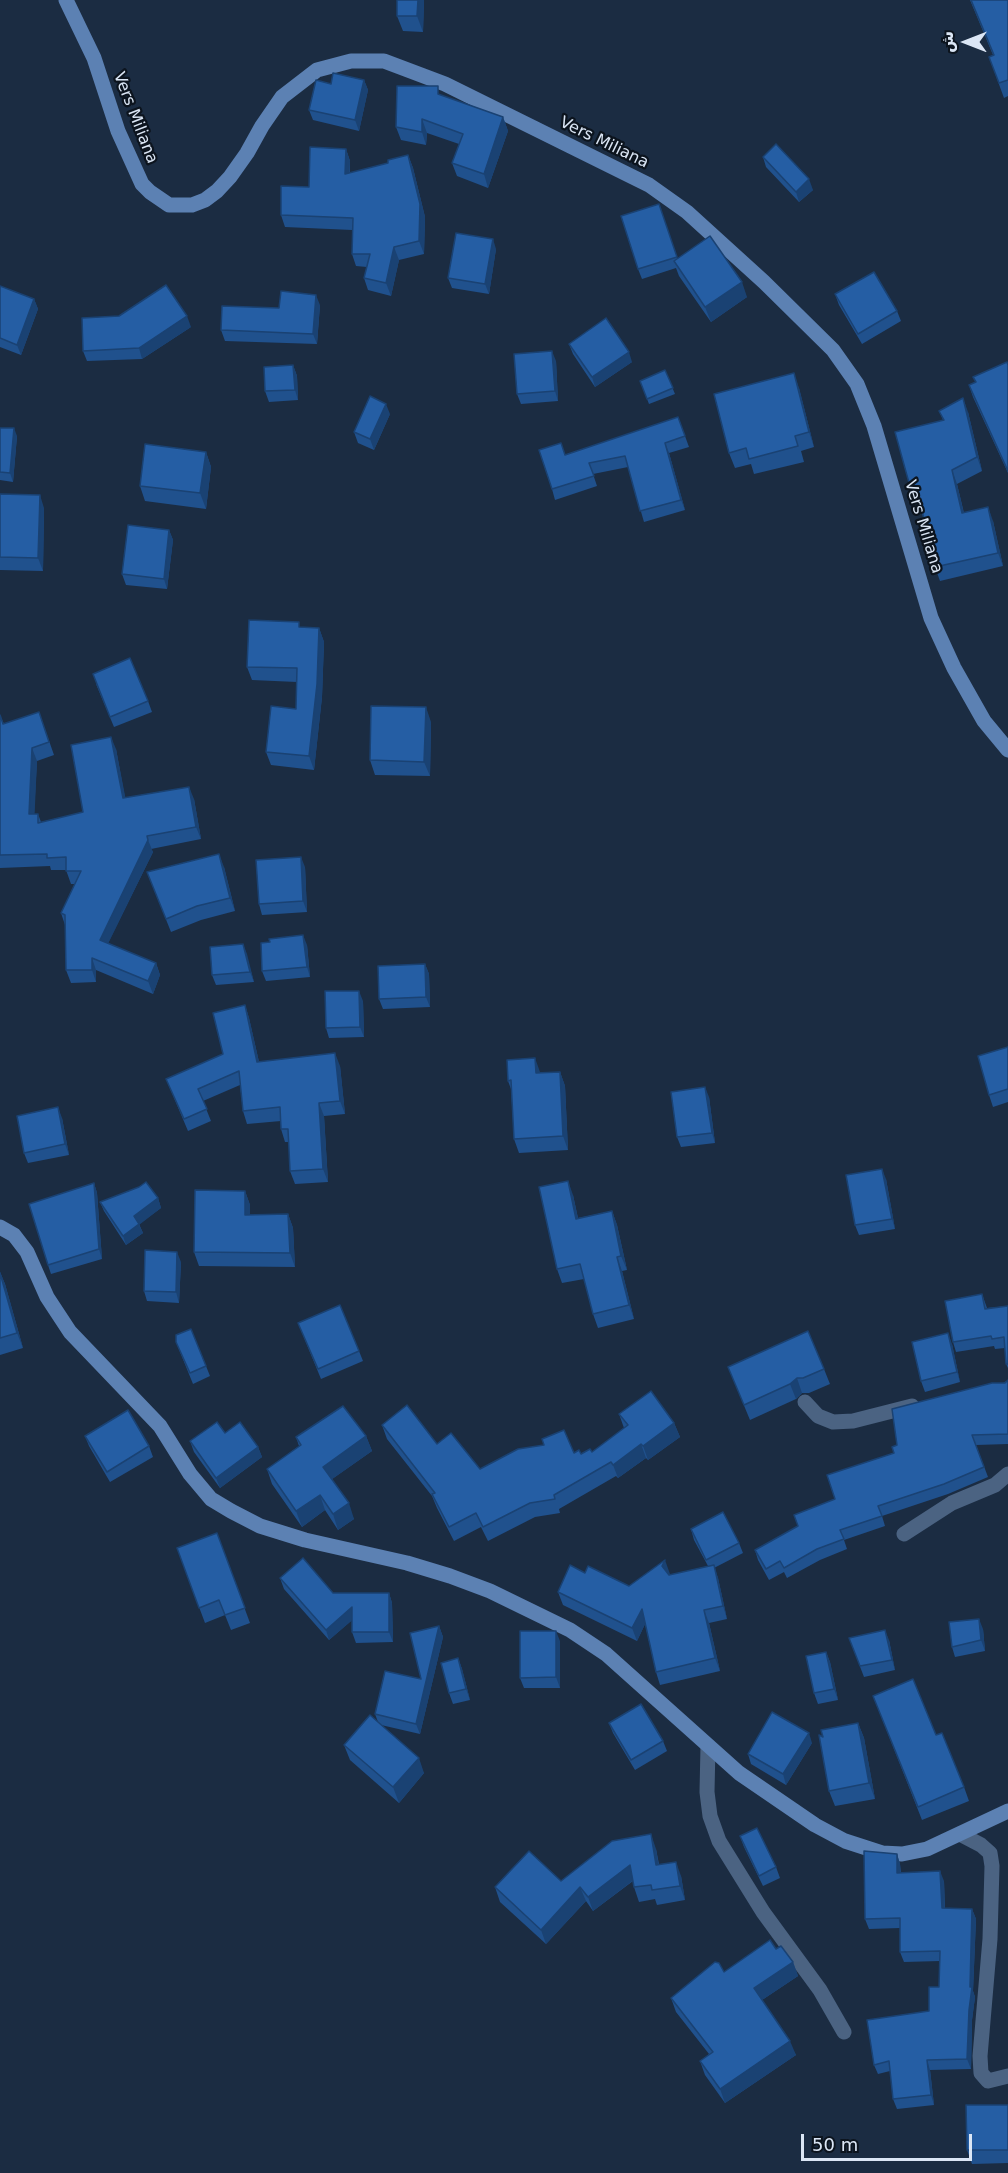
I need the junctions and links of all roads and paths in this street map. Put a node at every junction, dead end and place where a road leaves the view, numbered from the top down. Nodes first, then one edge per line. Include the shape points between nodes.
1 (66, 0) edge
2 (1008, 750) edge
3 (0, 1227) edge
4 (805, 1402) dead end
5 (922, 1403) edge
6 (1008, 1474) edge
7 (904, 1534) dead end
8 (708, 1746) junction
9 (1008, 1811) edge
10 (960, 1834) junction
11 (844, 2032) dead end
12 (1008, 2076) edge

1 - 2 main road, Vers Miliana via 94,58 118,131 142,184 169,204 192,205 217,191 242,161 282,97 317,69 351,61 384,61 445,84 639,180 687,212 833,350 856,384 874,426 931,618 984,721
3 - 8 main road via 14,1235 27,1252 47,1297 70,1332 160,1426 190,1474 211,1498 260,1526 450,1576 532,1610 606,1654
4 - 5 street via 818,1416 833,1422 853,1422
6 - 7 street via 995,1485 952,1503
8 - 10 main road via 738,1773 815,1826 845,1841 882,1853 902,1854 927,1849
8 - 11 street via 707,1792 719,1841
9 - 10 main road
10 - 12 street via 990,1853 992,1866 981,2073 988,2081

